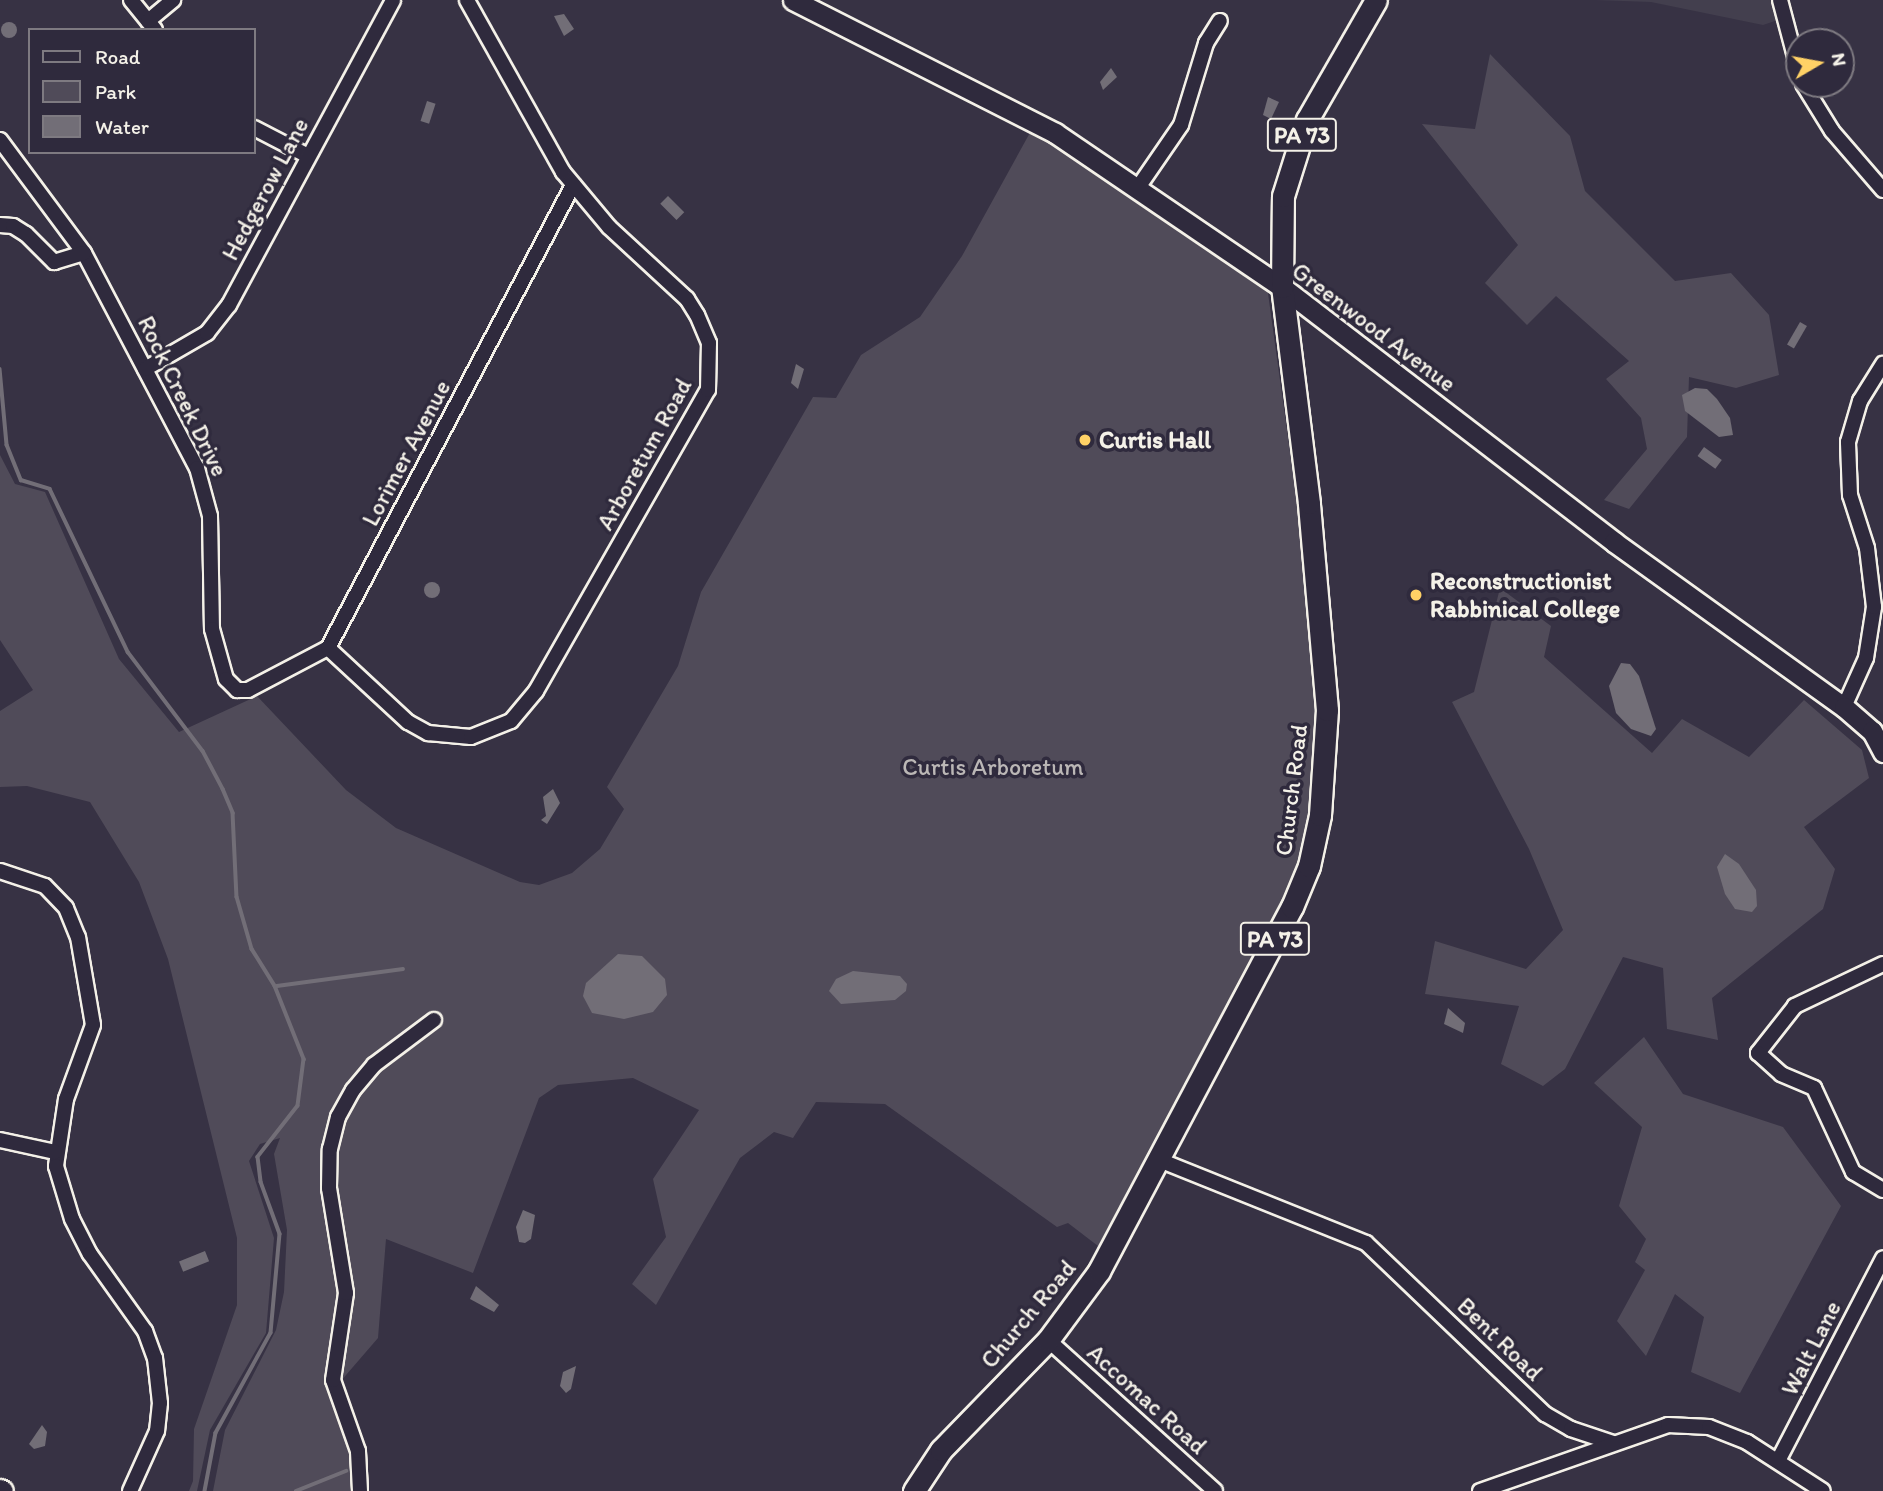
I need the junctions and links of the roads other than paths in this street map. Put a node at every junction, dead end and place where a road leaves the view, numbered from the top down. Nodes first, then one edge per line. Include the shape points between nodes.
1 (131, 0) edge
2 (173, 0) edge
3 (393, 0) edge
4 (467, 0) edge
5 (793, 0) edge
6 (1376, 0) edge
7 (1780, 0) edge
8 (1220, 21) dead end
9 (152, 25) edge
10 (1787, 28) edge
11 (1812, 98) edge
12 (256, 129) edge
13 (0, 140) edge
14 (308, 156) junction
15 (573, 185) junction
16 (1138, 189) junction
17 (1883, 190) edge
18 (0, 225) edge
19 (84, 253) junction
20 (1282, 287) junction
21 (1883, 363) edge
22 (145, 369) junction
23 (328, 648) junction
24 (1844, 707) junction
25 (1883, 752) edge
26 (0, 871) edge
27 (1883, 964) edge
28 (434, 1020) dead end
29 (0, 1140) edge
30 (55, 1152) junction
31 (1157, 1159) junction
32 (1883, 1190) edge
33 (1883, 1258) edge
34 (1048, 1340) junction
35 (1613, 1443) junction
36 (1779, 1459) junction
37 (130, 1491) edge
38 (360, 1491) edge
39 (914, 1491) edge
40 (1215, 1491) edge
41 (1480, 1491) edge
42 (1823, 1491) edge

1 - 9 street
2 - 9 street
3 - 14 street, Hedgerow Lane
4 - 15 street, Arboretum Road via 552,156
5 - 16 main road, Greenwood Avenue via 1055,133
6 - 20 main road, Church Road / PA 73 via 1307,120 1283,196
7 - 10 street
8 - 16 street via 1206,43 1181,125
11 - 17 street via 1832,131
12 - 14 street
13 - 19 street, Rock Creek Drive
14 - 22 street, Hedgerow Lane via 222,315 206,333
15 - 23 street, Lorimer Avenue
15 - 23 street, Arboretum Road via 608,227 687,299 703,323 711,366 702,403 536,691 512,720 471,737 428,733 397,712
16 - 20 main road, Greenwood Avenue
18 - 19 street via 26,234 54,261
19 - 22 street, Rock Creek Drive
20 - 24 main road, Greenwood Avenue via 1614,542
20 - 31 main road, Church Road / PA 73 via 1309,503 1327,710 1320,815 1309,866 1292,907
21 - 24 street via 1860,401 1848,442 1850,495 1867,548 1874,607 1866,658
22 - 23 street, Rock Creek Drive via 186,445 204,490 212,555 212,629 226,679 233,688 248,690
24 - 25 main road, Greenwood Avenue via 1872,731
26 - 30 street via 45,886 66,908 78,937 92,1033 66,1099
27 - 32 street via 1795,1006 1758,1053 1781,1074 1814,1088 1853,1172
28 - 38 street via 374,1065 353,1090 338,1117 330,1149 328,1188 346,1293 333,1380 358,1451
29 - 30 street
30 - 37 street via 72,1219 104,1276 145,1331 155,1358 160,1403 157,1431
31 - 34 main road, Church Road / PA 73 via 1099,1271
31 - 35 street, Bent Road via 1366,1243 1545,1414 1571,1429
33 - 36 street, Walt Lane
34 - 39 main road, Church Road / PA 73 via 941,1450
34 - 40 street, Accomac Road
35 - 36 street via 1668,1425 1709,1427
35 - 41 street
36 - 42 street

